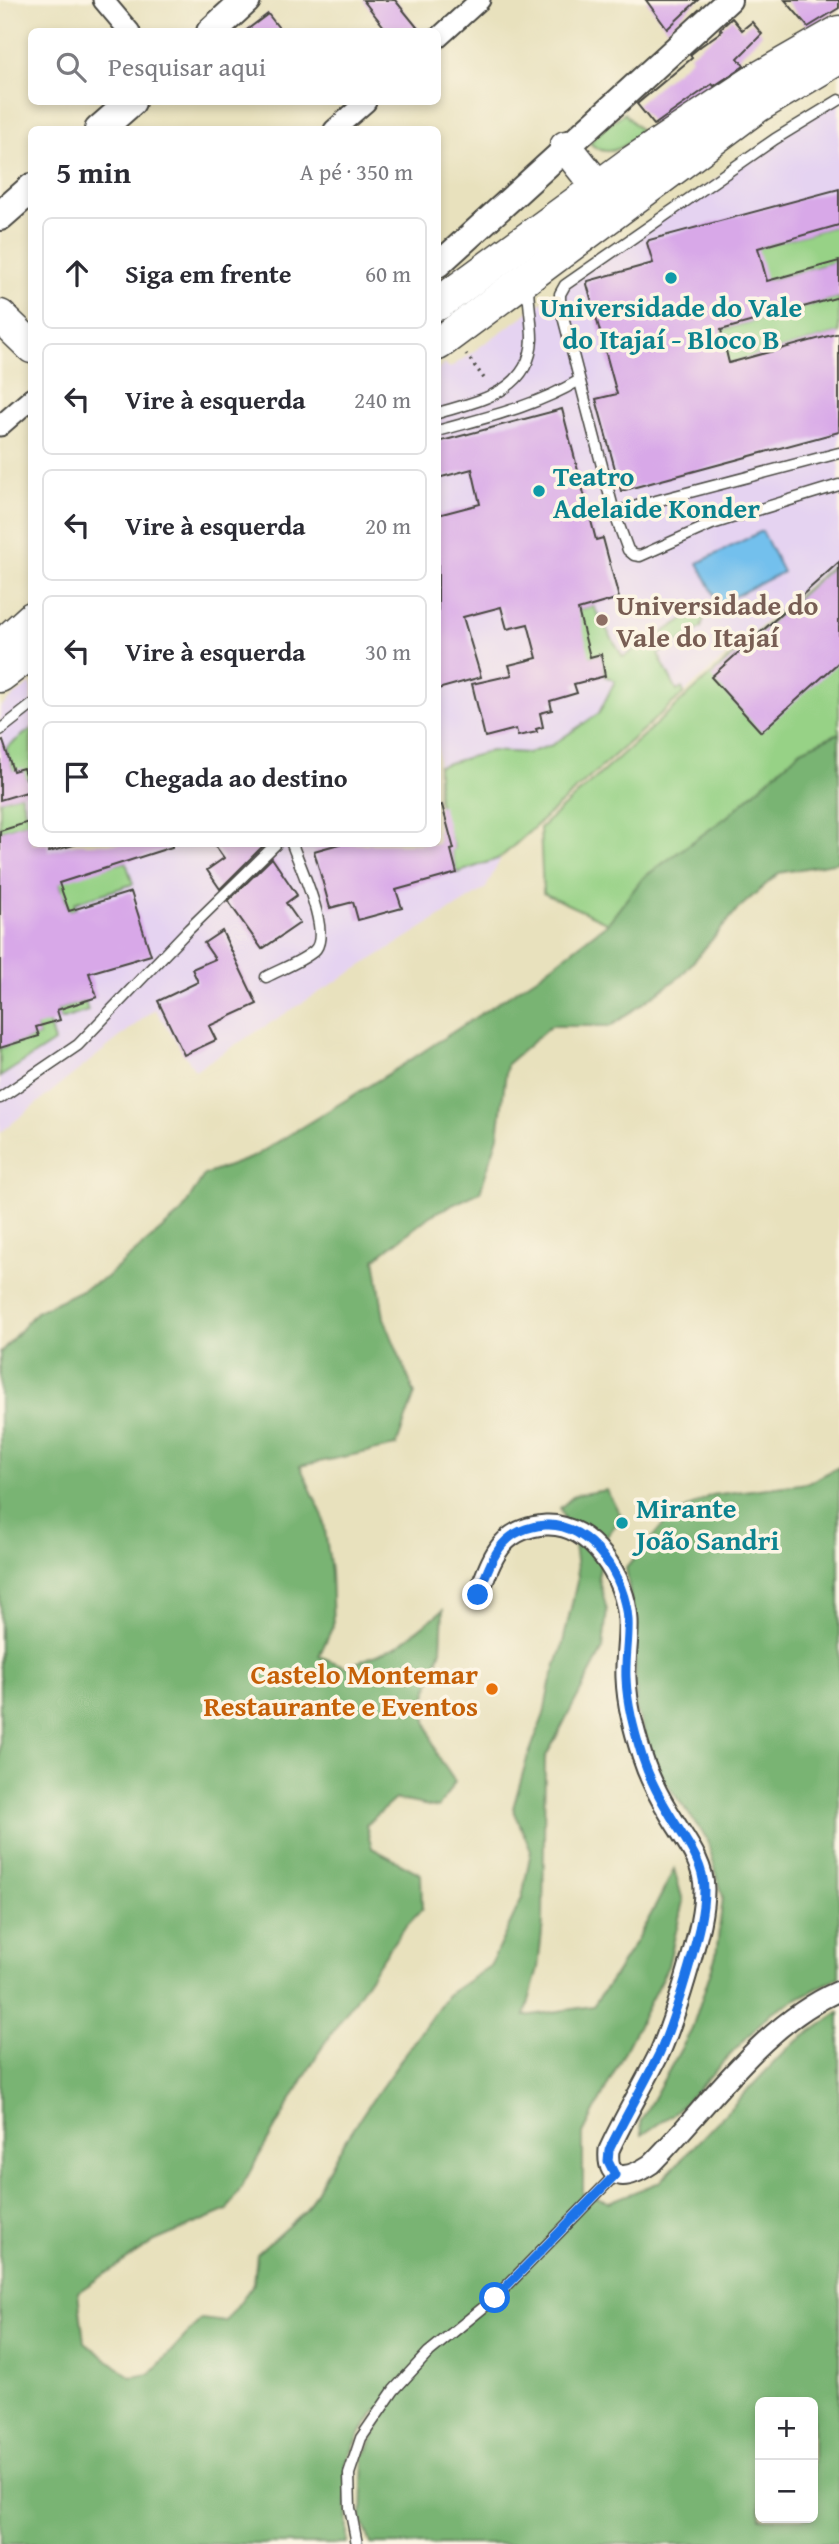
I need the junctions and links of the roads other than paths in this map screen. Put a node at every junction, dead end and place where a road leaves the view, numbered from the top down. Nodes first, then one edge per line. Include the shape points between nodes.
1 (103, 0) edge
2 (246, 0) edge
3 (480, 0) edge
4 (729, 0) edge
5 (127, 28) edge
6 (215, 28) edge
7 (839, 32) edge
8 (441, 35) edge
9 (839, 58) edge
10 (839, 100) edge
11 (128, 105) edge
12 (363, 105) edge
13 (104, 126) edge
14 (339, 126) edge
15 (566, 147) junction
16 (595, 188) junction
17 (28, 192) edge
18 (0, 216) edge
19 (599, 224) junction
20 (441, 262) edge
21 (528, 276) junction
22 (441, 302) edge
23 (0, 316) edge
24 (28, 343) edge
25 (447, 351) edge
26 (578, 381) junction
27 (28, 402) edge
28 (441, 411) edge
29 (0, 426) edge
30 (441, 429) edge
31 (839, 453) edge
32 (839, 485) edge
33 (614, 512) junction
34 (28, 622) edge
35 (0, 647) edge
36 (28, 655) edge
37 (0, 676) edge
38 (28, 708) edge
39 (0, 730) edge
40 (273, 847) edge
41 (293, 847) edge
42 (266, 977) dead end
43 (0, 1098) edge
44 (478, 1595) dead end
45 (839, 1991) edge
46 (615, 2175) junction
47 (357, 2544) edge

1 - 5 street
2 - 6 main road
3 - 8 street
4 - 15 street
7 - 16 main road via 757,79
9 - 19 main road via 758,106
10 - 26 lane via 565,285 559,305
11 - 13 main road
12 - 14 street
15 - 16 main road
15 - 20 street
16 - 19 main road
16 - 22 main road
17 - 18 main road
19 - 21 main road
21 - 25 main road
21 - 28 lane via 532,343 528,363 493,396
23 - 24 main road
26 - 30 lane via 520,408
26 - 33 lane
27 - 29 street
31 - 33 lane
32 - 33 lane via 712,524 640,556 628,550
34 - 35 main road
36 - 37 main road
38 - 39 lane
40 - 43 lane via 78,1045
41 - 42 lane via 315,906 321,938 316,950
44 - 46 street via 492,1558 508,1537 528,1527 551,1525 576,1531 593,1543 611,1567 625,1604 626,1678 643,1760 694,1854 704,1884 702,1920 661,2049 609,2150 608,2161
45 - 46 street via 797,2015 758,2049 651,2164
46 - 47 lane via 495,2298 429,2352 394,2390 361,2438 349,2474

